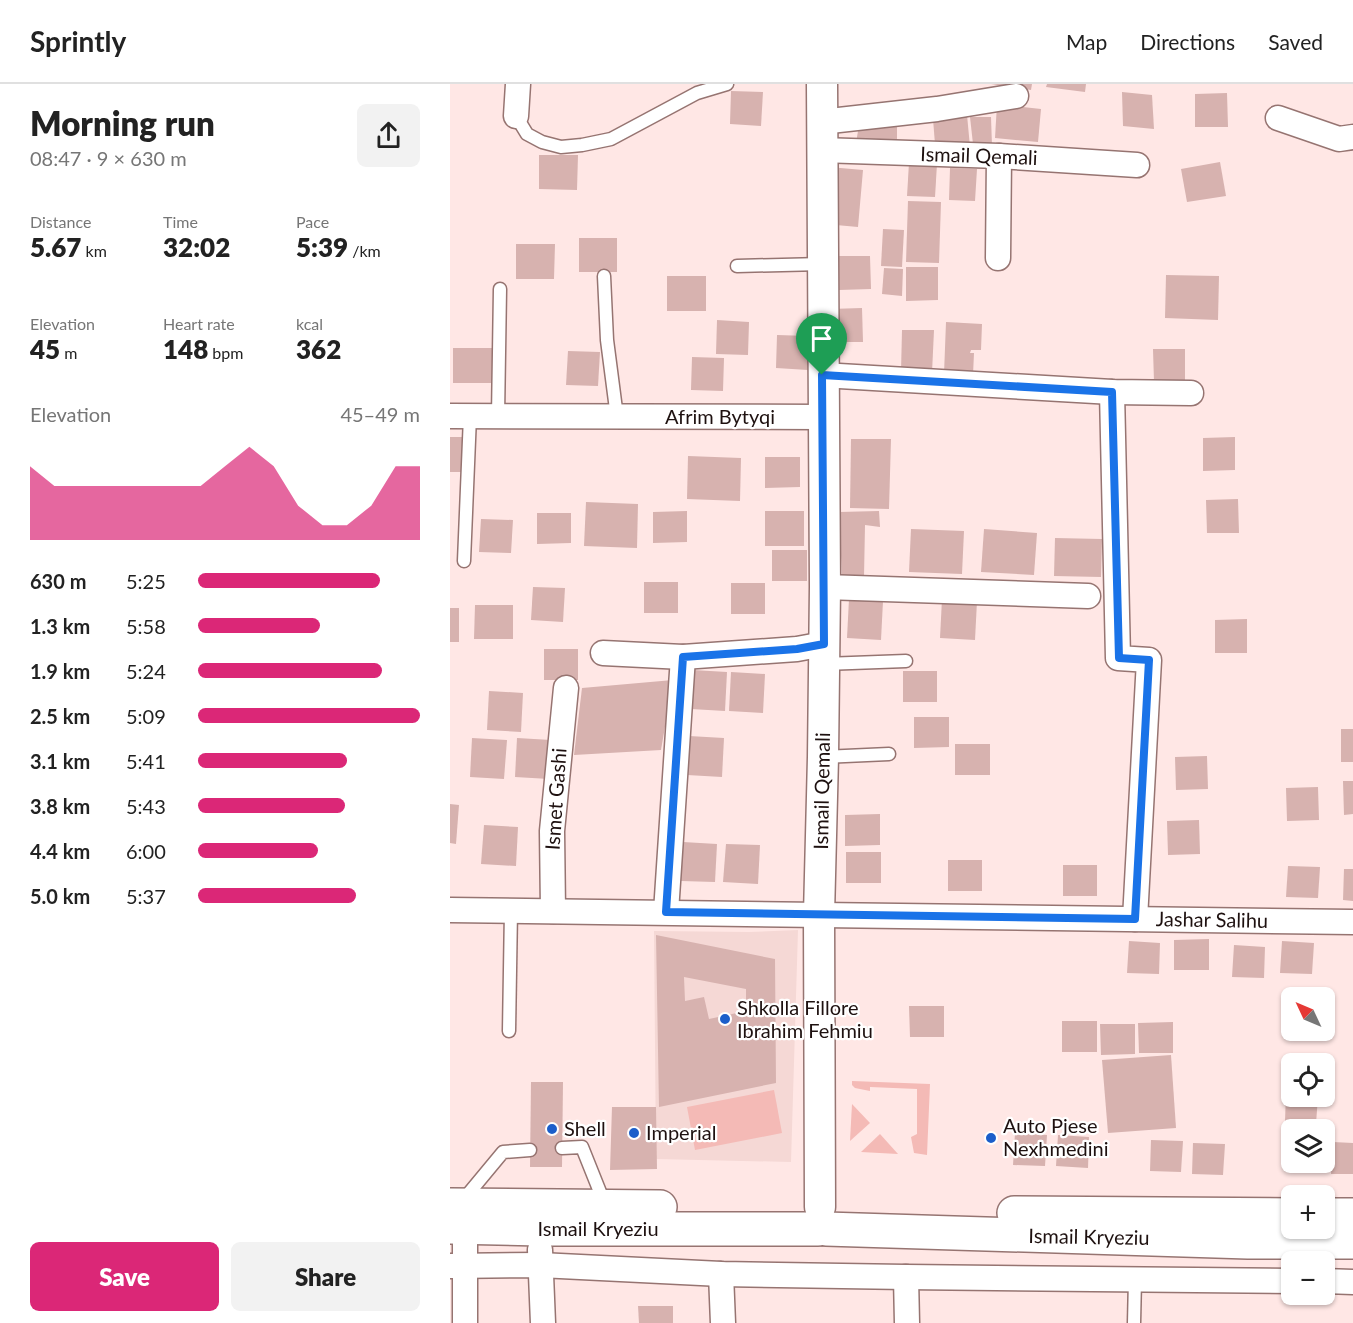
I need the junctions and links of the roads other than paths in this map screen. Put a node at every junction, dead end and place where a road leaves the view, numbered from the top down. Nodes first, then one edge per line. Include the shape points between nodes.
1 (518, 84) edge
2 (727, 84) edge
3 (822, 84) edge
4 (1016, 96) dead end
5 (516, 116) joint
6 (1278, 118) dead end
7 (821, 136) junction
8 (1353, 137) edge
9 (999, 156) junction
10 (1137, 165) dead end
11 (998, 258) dead end
12 (822, 264) junction
13 (737, 266) dead end
14 (604, 276) dead end
15 (500, 289) dead end
16 (822, 375) junction
17 (1112, 392) junction
18 (1191, 393) dead end
19 (460, 416) edge
20 (498, 416) junction
21 (617, 417) junction
22 (822, 417) junction
23 (464, 561) dead end
24 (825, 587) junction
25 (1089, 597) dead end
26 (603, 653) dead end
27 (824, 654) junction
28 (683, 657) junction
29 (906, 661) dead end
30 (566, 688) dead end
31 (889, 754) dead end
32 (823, 757) junction
33 (450, 910) edge
34 (511, 910) junction
35 (553, 911) junction
36 (666, 912) junction
37 (819, 915) junction
38 (1135, 919) junction
39 (1353, 922) edge
40 (509, 1031) dead end
41 (562, 1148) dead end
42 (530, 1150) dead end
43 (606, 1206) junction
44 (1281, 1215) edge
45 (1335, 1215) edge
46 (1353, 1215) edge
47 (456, 1216) edge
48 (822, 1217) junction
49 (540, 1229) junction
50 (1353, 1242) edge
51 (540, 1265) junction
52 (458, 1266) edge
53 (721, 1274) junction
54 (906, 1277) junction
55 (1135, 1279) junction
56 (1281, 1281) edge
57 (1335, 1281) edge
58 (1353, 1282) edge
59 (465, 1323) edge
60 (543, 1323) edge
61 (723, 1323) edge
62 (907, 1323) edge
63 (1134, 1323) edge

1 - 5 street
2 - 5 lane via 697,93 611,139 582,145 561,147 542,142 527,134
3 - 7 street, Ismail Qemali
4 - 7 street via 937,109
6 - 8 street via 1339,139
7 - 9 street, Ismail Qemali
7 - 12 street, Ismail Qemali
9 - 10 street, Ismail Qemali
9 - 11 street
12 - 13 lane
12 - 16 street, Ismail Qemali
14 - 21 lane
15 - 20 lane
16 - 17 street
16 - 22 street, Ismail Qemali
17 - 18 street
17 - 38 street via 1119,658 1149,660
19 - 20 street, Afrim Bytyqi
19 - 23 lane, Afrim Bytyqi
20 - 21 street, Afrim Bytyqi
21 - 22 street, Afrim Bytyqi
22 - 24 street, Ismail Qemali
24 - 25 street
24 - 27 street, Ismail Qemali
26 - 28 street
27 - 28 street via 797,649
27 - 29 lane
27 - 32 street, Ismail Qemali
28 - 36 street
30 - 35 street, Ismet Gashi via 552,831
31 - 32 lane
32 - 37 street, Ismail Qemali
33 - 34 street
34 - 35 street
34 - 40 lane
35 - 36 street
36 - 37 street
37 - 38 street, Jashar Salihu
37 - 48 street, Ismail Qemali
38 - 39 street, Jashar Salihu
41 - 43 lane via 582,1147
42 - 47 lane via 503,1152
43 - 47 main road, Ismail Kryeziu
43 - 48 main road, Ismail Kryeziu
44 - 48 main road, Ismail Kryeziu
45 - 46 main road
47 - 49 main road, Ismail Kryeziu
47 - 52 street
48 - 49 main road, Ismail Kryeziu
48 - 50 main road, Ismail Kryeziu via 1248,1242
49 - 51 street
51 - 52 street
51 - 53 street
51 - 60 street
52 - 59 street
53 - 54 street
53 - 61 street
54 - 55 street
54 - 62 street
55 - 56 street
55 - 63 lane
57 - 58 street

